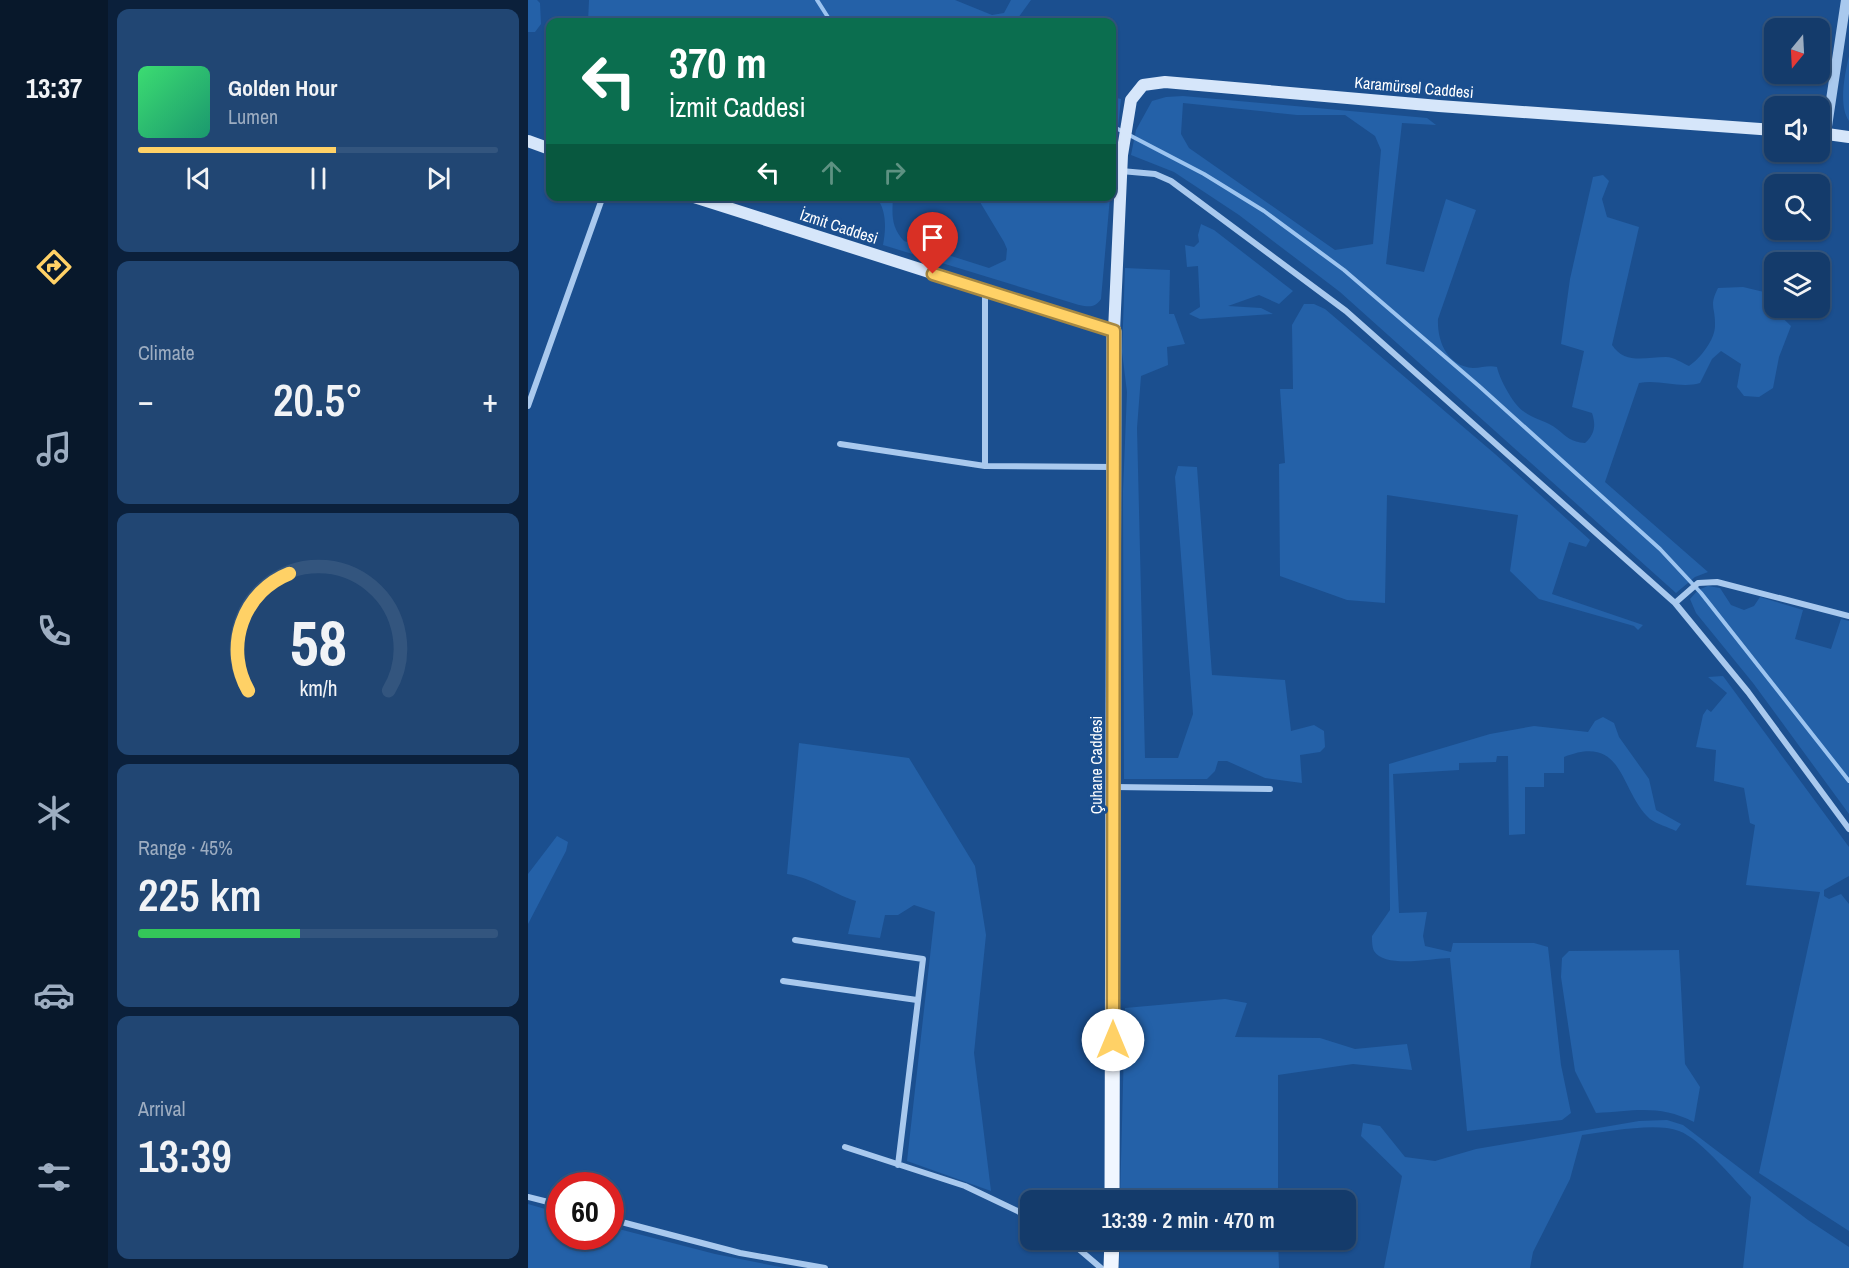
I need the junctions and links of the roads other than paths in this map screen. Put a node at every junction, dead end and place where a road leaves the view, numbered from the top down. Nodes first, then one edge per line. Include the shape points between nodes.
1 (1846, 0) edge
2 (1829, 96) edge
3 (1764, 129) edge
4 (1830, 134) edge
5 (1849, 137) edge
6 (528, 141) edge
7 (546, 148) edge
8 (1121, 171) junction
9 (601, 201) edge
10 (707, 201) edge
11 (985, 290) junction
12 (1114, 331) junction
13 (528, 406) edge
14 (840, 444) dead end
15 (985, 466) junction
16 (1115, 467) junction
17 (1675, 603) junction
18 (1849, 616) edge
19 (1114, 787) junction
20 (1270, 789) dead end
21 (1849, 829) edge
22 (795, 940) dead end
23 (783, 981) dead end
24 (917, 1000) junction
25 (845, 1147) dead end
26 (898, 1165) junction
27 (1112, 1190) edge
28 (528, 1197) edge
29 (546, 1202) edge
30 (1020, 1212) edge
31 (624, 1224) edge
32 (1080, 1250) edge
33 (1112, 1250) edge
34 (825, 1268) edge
35 (1101, 1268) edge
36 (1112, 1268) edge

1 - 2 street
3 - 8 main road, Karamürsel Caddesi via 1165,82 1143,85 1136,91 1127,118
4 - 5 main road
6 - 7 main road
8 - 12 main road, Karamürsel Caddesi
8 - 17 street via 1155,174 1171,181 1346,311
9 - 13 street
10 - 11 main road, İzmit Caddesi
11 - 12 main road, İzmit Caddesi
11 - 15 street
12 - 16 main road, Çuhane Caddesi
14 - 15 street
15 - 16 street
16 - 19 main road, Çuhane Caddesi
17 - 18 street via 1706,581 1729,583
17 - 21 street via 1748,692
19 - 20 street
19 - 27 main road, Çuhane Caddesi
22 - 24 street via 923,959
23 - 24 street
24 - 26 street
25 - 26 street
26 - 30 street via 965,1186
28 - 29 street
31 - 34 street via 740,1253
32 - 35 street
33 - 36 main road

